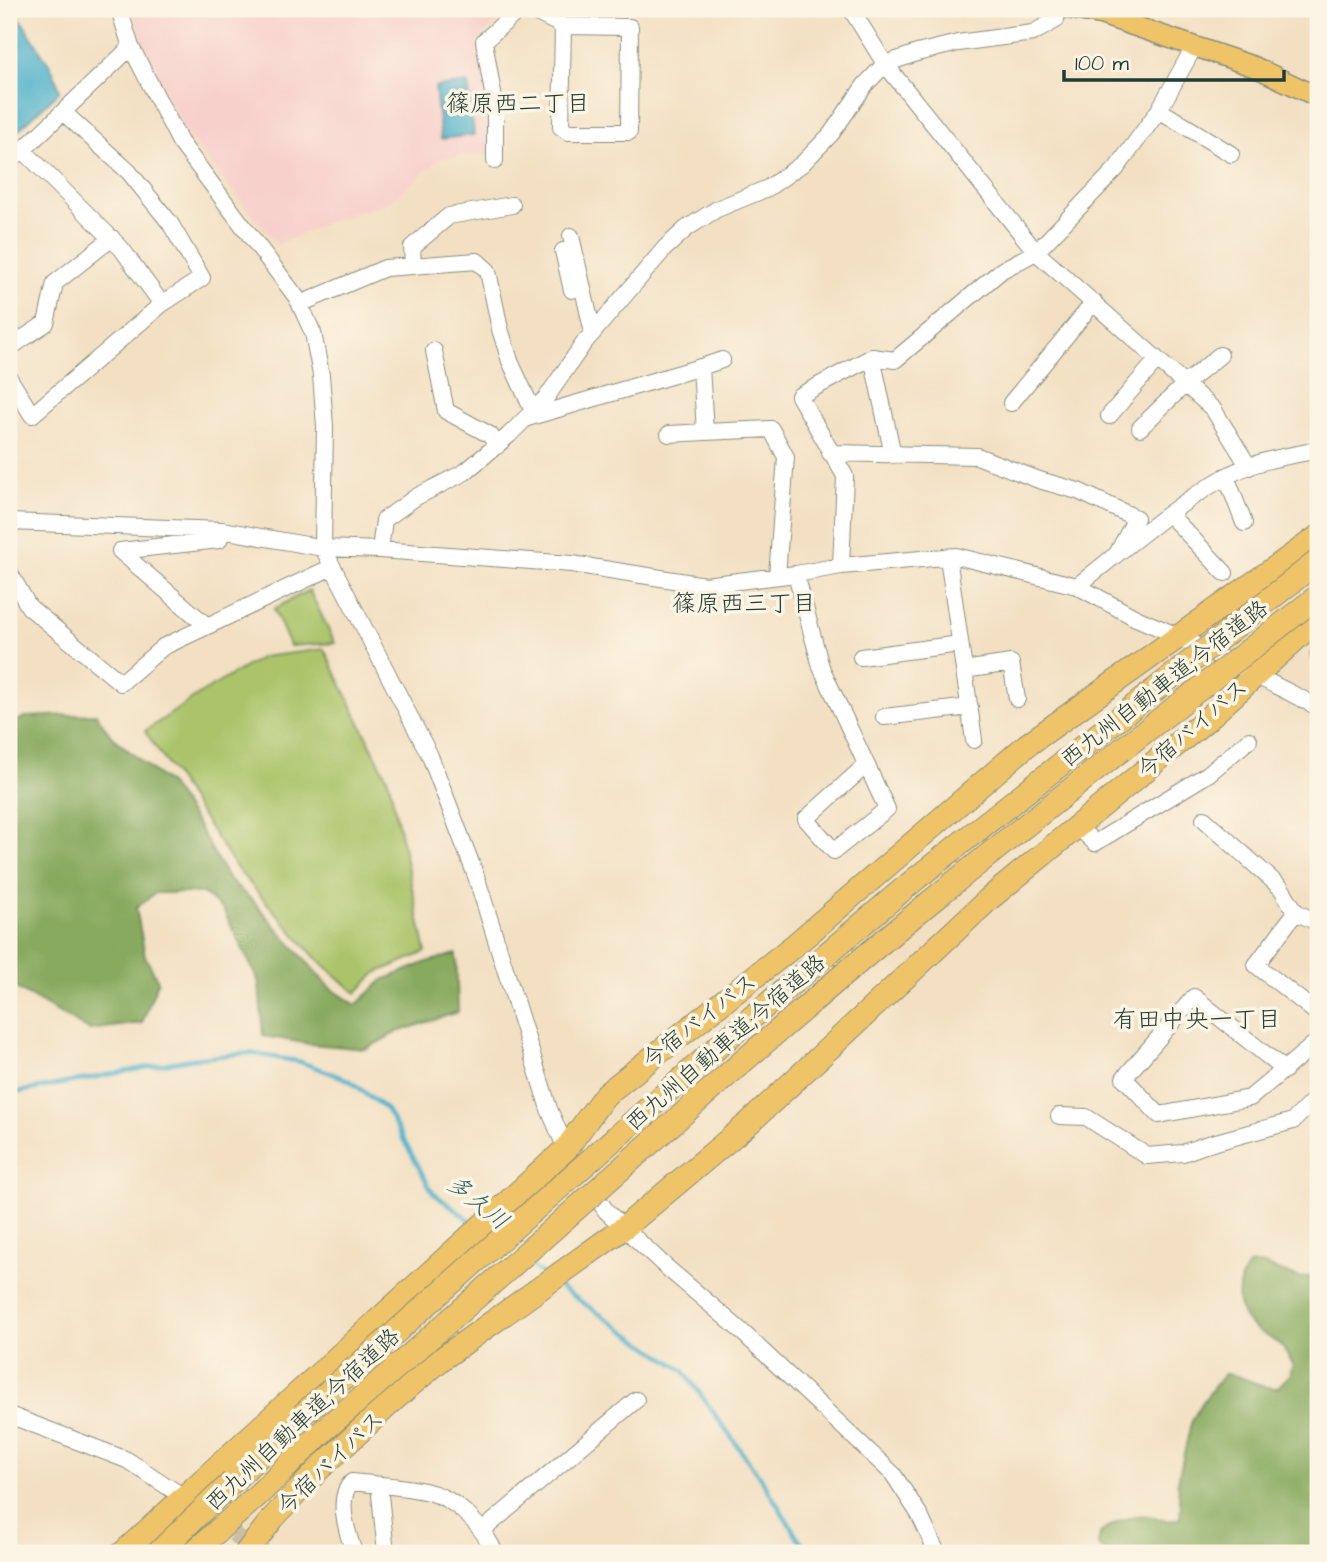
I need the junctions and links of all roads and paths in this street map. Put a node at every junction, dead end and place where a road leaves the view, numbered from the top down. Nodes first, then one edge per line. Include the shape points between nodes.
1 (119, 9) edge
2 (520, 9) edge
3 (529, 9) edge
4 (850, 9) edge
5 (1057, 9) edge
6 (1070, 9) edge
7 (563, 26) junction
8 (131, 47) junction
9 (1194, 47) junction
10 (885, 64) junction
11 (1318, 97) edge
12 (1159, 110) junction
13 (63, 112) junction
14 (23, 150) junction
15 (1231, 154) dead end
16 (9, 161) edge
17 (495, 161) dead end
18 (512, 205) dead end
19 (571, 236) dead end
20 (112, 238) junction
21 (563, 251) dead end
22 (1036, 252) junction
23 (413, 266) junction
24 (1094, 302) junction
25 (162, 304) junction
26 (300, 304) junction
27 (588, 338) junction
28 (9, 348) edge
29 (434, 351) dead end
30 (1220, 355) dead end
31 (872, 356) junction
32 (722, 360) dead end
33 (1157, 360) junction
34 (701, 367) junction
35 (9, 378) edge
36 (1186, 383) junction
37 (1011, 403) dead end
38 (529, 415) junction
39 (1109, 416) dead end
40 (1140, 428) dead end
41 (705, 432) junction
42 (669, 434) dead end
43 (496, 446) junction
44 (1318, 450) edge
45 (830, 453) junction
46 (893, 455) junction
47 (1249, 467) junction
48 (1226, 476) junction
49 (1170, 514) junction
50 (9, 522) edge
51 (1244, 523) dead end
52 (222, 530) junction
53 (1318, 537) edge
54 (323, 548) junction
55 (380, 550) junction
56 (1117, 554) junction
57 (948, 556) junction
58 (1318, 561) edge
59 (841, 566) junction
60 (332, 567) junction
61 (9, 572) edge
62 (1224, 573) dead end
63 (796, 574) junction
64 (777, 576) junction
65 (1077, 586) junction
66 (1318, 596) edge
67 (1318, 620) edge
68 (206, 625) junction
69 (1178, 636) junction
70 (960, 644) junction
71 (861, 657) dead end
72 (964, 670) junction
73 (1253, 675) junction
74 (1017, 699) dead end
75 (970, 707) junction
76 (1318, 707) edge
77 (884, 717) dead end
78 (974, 740) dead end
79 (1249, 740) dead end
80 (866, 765) junction
81 (1204, 819) dead end
82 (1077, 826) junction
83 (1296, 912) junction
84 (1318, 923) edge
85 (1318, 1014) edge
86 (1318, 1041) edge
87 (1285, 1070) junction
88 (1318, 1096) edge
89 (1059, 1116) dead end
90 (566, 1149) junction
91 (600, 1202) dead end
92 (625, 1227) junction
93 (636, 1400) dead end
94 (9, 1415) edge
95 (379, 1485) junction
96 (185, 1498) junction
97 (482, 1531) junction
98 (254, 1551) edge
99 (123, 1553) edge
100 (158, 1553) edge
101 (193, 1553) edge
102 (354, 1553) edge
103 (386, 1553) edge
104 (495, 1553) edge
105 (937, 1553) edge

1 - 8 street
2 - 17 street via 484,41 495,105
3 - 7 street
4 - 10 street
5 - 10 street via 1056,20 1033,33 916,52
6 - 9 main road via 1102,15
7 - 7 street via 629,27 629,132 568,132 561,127
8 - 13 street
8 - 26 street via 180,142
9 - 11 main road via 1255,67
9 - 12 street
10 - 22 street
10 - 27 street via 802,164 768,188 717,209 687,228 664,248
12 - 15 street
12 - 22 street via 1116,169
13 - 14 street
13 - 25 street via 129,172 170,223 202,278
14 - 16 street
14 - 20 street
18 - 23 street via 449,216 412,247
19 - 27 street
20 - 25 street
20 - 28 street via 55,283 46,323
21 - 27 street
22 - 24 street
22 - 31 street via 1002,270 895,360
23 - 26 street via 385,268
23 - 38 street via 477,261 488,271
24 - 33 street
24 - 37 street
25 - 35 street via 32,415
26 - 54 street via 313,333 326,426
27 - 38 street
29 - 43 street via 446,411 491,435
30 - 36 street
31 - 45 street via 799,396
31 - 46 street
32 - 34 street
33 - 36 street
33 - 39 street
34 - 38 street
34 - 41 street
36 - 40 street
36 - 47 street via 1213,409
38 - 43 street
41 - 42 street
41 - 64 street via 771,429 786,457
43 - 55 street via 465,472 384,520
44 - 47 street
45 - 46 street
45 - 59 street via 845,476
46 - 56 street via 977,456 1078,491 1136,518
47 - 48 street
48 - 49 street
48 - 51 street
49 - 56 street
49 - 62 street
50 - 52 street
52 - 54 street
52 - 68 street via 219,540 120,551
53 - 69 highway, 今宿バイパス
54 - 55 street
54 - 60 street
55 - 64 street via 572,564 705,585
56 - 65 street
57 - 59 street
57 - 65 street
57 - 70 street
58 - 100 highway, 西九州自動車道;今宿道路, bridge via 913,881 736,1031 302,1415
59 - 63 street
60 - 68 street
60 - 90 street via 430,756 476,876 549,1110
61 - 68 street via 29,607 121,683 163,647
63 - 64 street
63 - 80 street via 821,667
65 - 69 street
66 - 101 highway, 西九州自動車道;今宿道路, bridge via 930,902 325,1429
67 - 73 highway, 今宿バイパス
69 - 73 street
69 - 90 highway, 今宿バイパス via 1027,745 796,944 605,1095
70 - 71 street
70 - 72 street
72 - 74 street via 1011,663
72 - 75 street
73 - 76 street
73 - 82 highway, 今宿バイパス via 1205,721
75 - 77 street
75 - 78 street
79 - 82 street via 1208,774 1095,843
80 - 80 street via 887,809 834,851 806,819
81 - 83 street via 1281,888
82 - 92 highway, 今宿バイパス via 989,899 750,1122
83 - 84 street
83 - 85 street via 1256,965
86 - 87 street
87 - 87 street via 1250,1098 1159,1115 1124,1078 1194,997
88 - 89 street via 1293,1121 1183,1153 1147,1156 1086,1117
90 - 96 highway, 今宿バイパス
91 - 92 street
92 - 98 highway, 今宿バイパス via 443,1358 389,1404 273,1517
92 - 105 street via 892,1475 919,1514
93 - 97 street
94 - 96 street via 127,1460
95 - 97 street via 431,1492 454,1504
95 - 102 street via 352,1482 347,1487 343,1517
95 - 103 street
96 - 99 highway, 今宿バイパス
97 - 104 street

